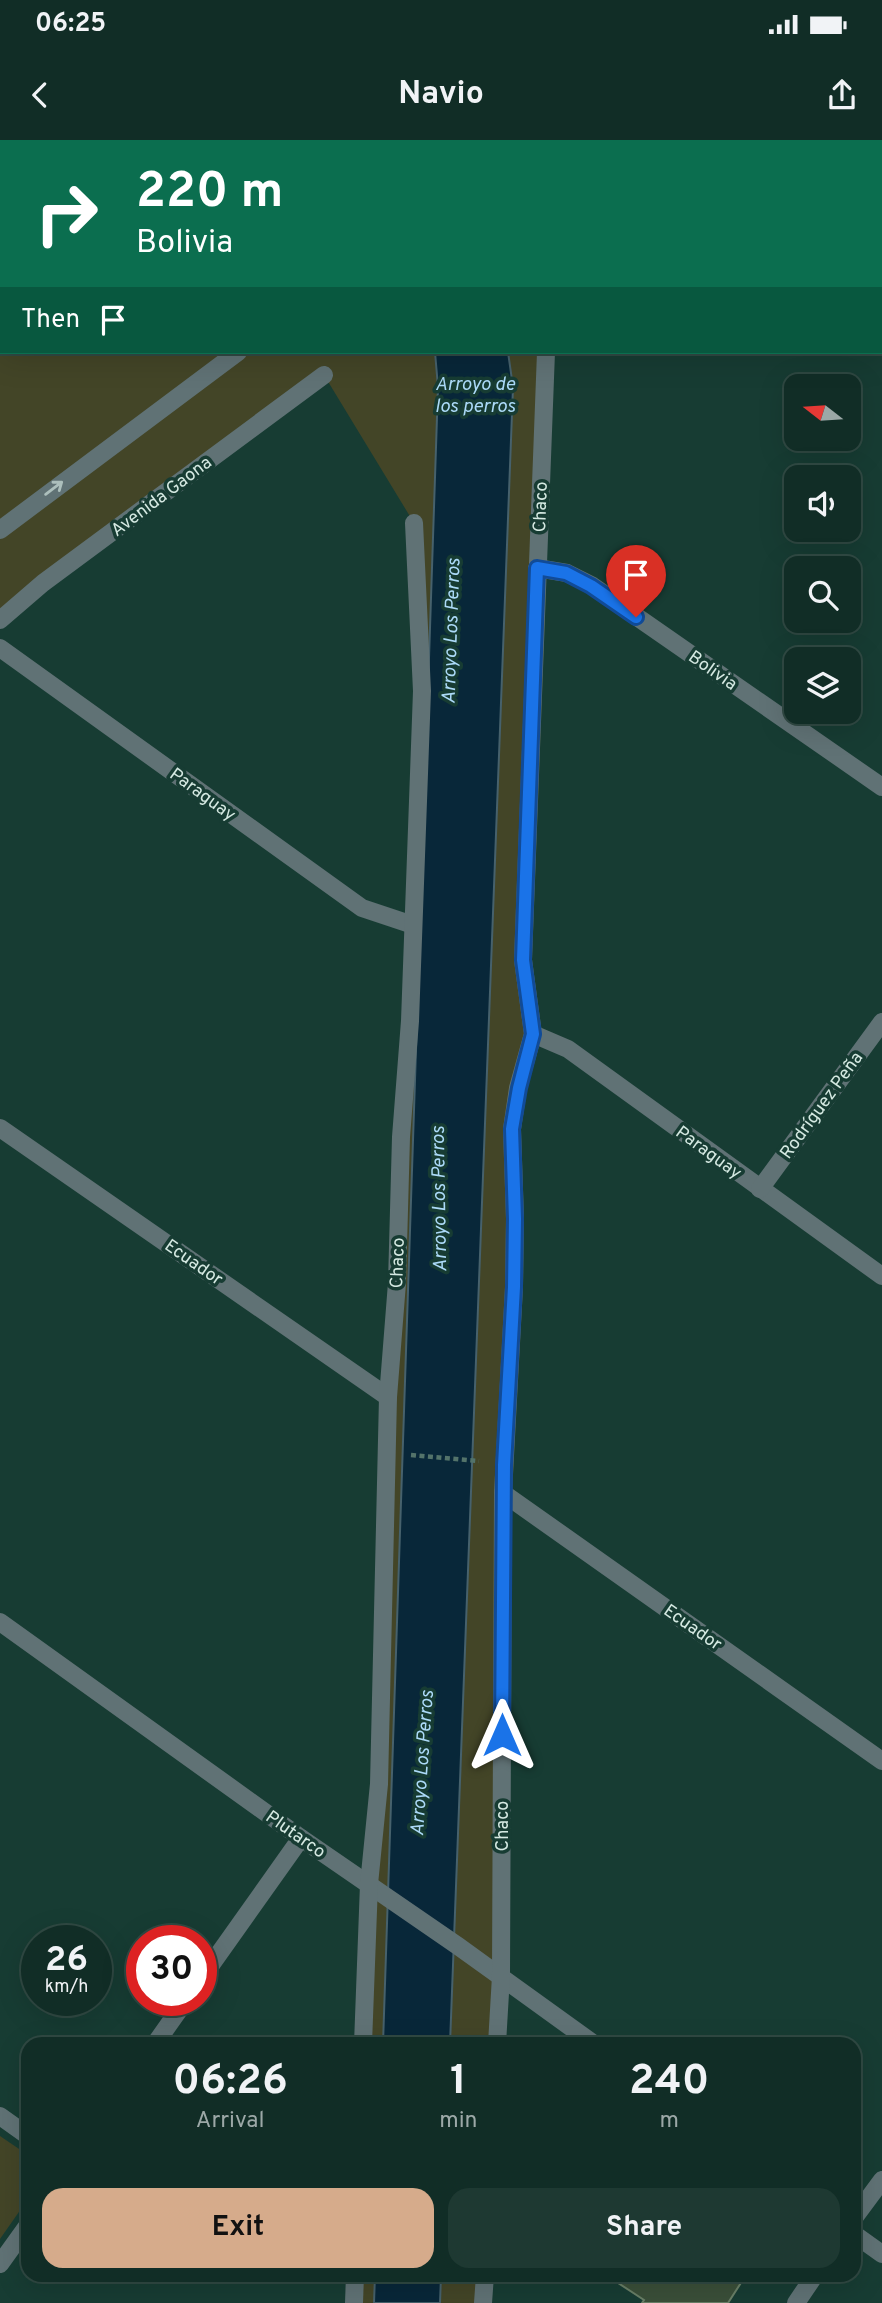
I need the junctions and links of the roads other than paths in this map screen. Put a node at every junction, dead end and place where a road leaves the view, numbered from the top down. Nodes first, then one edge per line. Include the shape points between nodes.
1 (235, 354) edge
2 (546, 354) edge
3 (324, 375) dead end
4 (414, 523) dead end
5 (0, 530) edge
6 (537, 568) junction
7 (0, 620) edge
8 (0, 648) edge
9 (882, 787) edge
10 (413, 925) junction
11 (882, 1021) edge
12 (533, 1034) junction
13 (0, 1128) edge
14 (760, 1189) junction
15 (882, 1276) edge
16 (388, 1397) junction
17 (503, 1493) junction
18 (0, 1622) edge
19 (882, 1761) edge
20 (300, 1839) junction
21 (369, 1884) junction
22 (217, 1956) edge
23 (501, 1976) junction
24 (175, 2016) edge
25 (161, 2037) edge
26 (363, 2037) edge
27 (497, 2037) edge
28 (584, 2037) edge
29 (0, 2116) edge
30 (21, 2132) edge
31 (882, 2180) edge
32 (861, 2208) edge
33 (21, 2235) edge
34 (861, 2239) edge
35 (882, 2254) edge
36 (0, 2264) edge
37 (355, 2282) edge
38 (484, 2282) edge
39 (810, 2282) edge
40 (354, 2303) edge
41 (483, 2303) edge
42 (796, 2303) edge

5 -> 1 street
2 - 6 street, Chaco
3 - 7 street, Avenida Gaona via 43,583
4 - 10 street, Chaco via 422,691
6 - 9 street, Bolivia via 566,573 591,586
6 - 12 street, Chaco via 523,960
8 - 10 street, Paraguay via 362,908
10 - 16 street, Chaco
11 - 14 street, Rodríguez Peña
12 - 14 street, Paraguay via 568,1049
12 - 17 street, Chaco via 512,1129 514,1287
13 - 16 street, Ecuador
14 - 15 street, Paraguay
16 - 21 street, Chaco via 379,1784
17 - 19 street, Ecuador
17 - 23 street, Chaco
18 - 20 street, Plutarco
20 - 21 street, Plutarco
20 - 22 street
21 - 23 street, Plutarco
21 - 26 street, Chaco
23 - 27 street, Chaco
23 - 28 street, Plutarco
24 - 25 street
29 - 30 street
31 - 32 street
33 - 36 street
34 - 35 street
37 - 40 street
38 - 41 street
39 - 42 street

